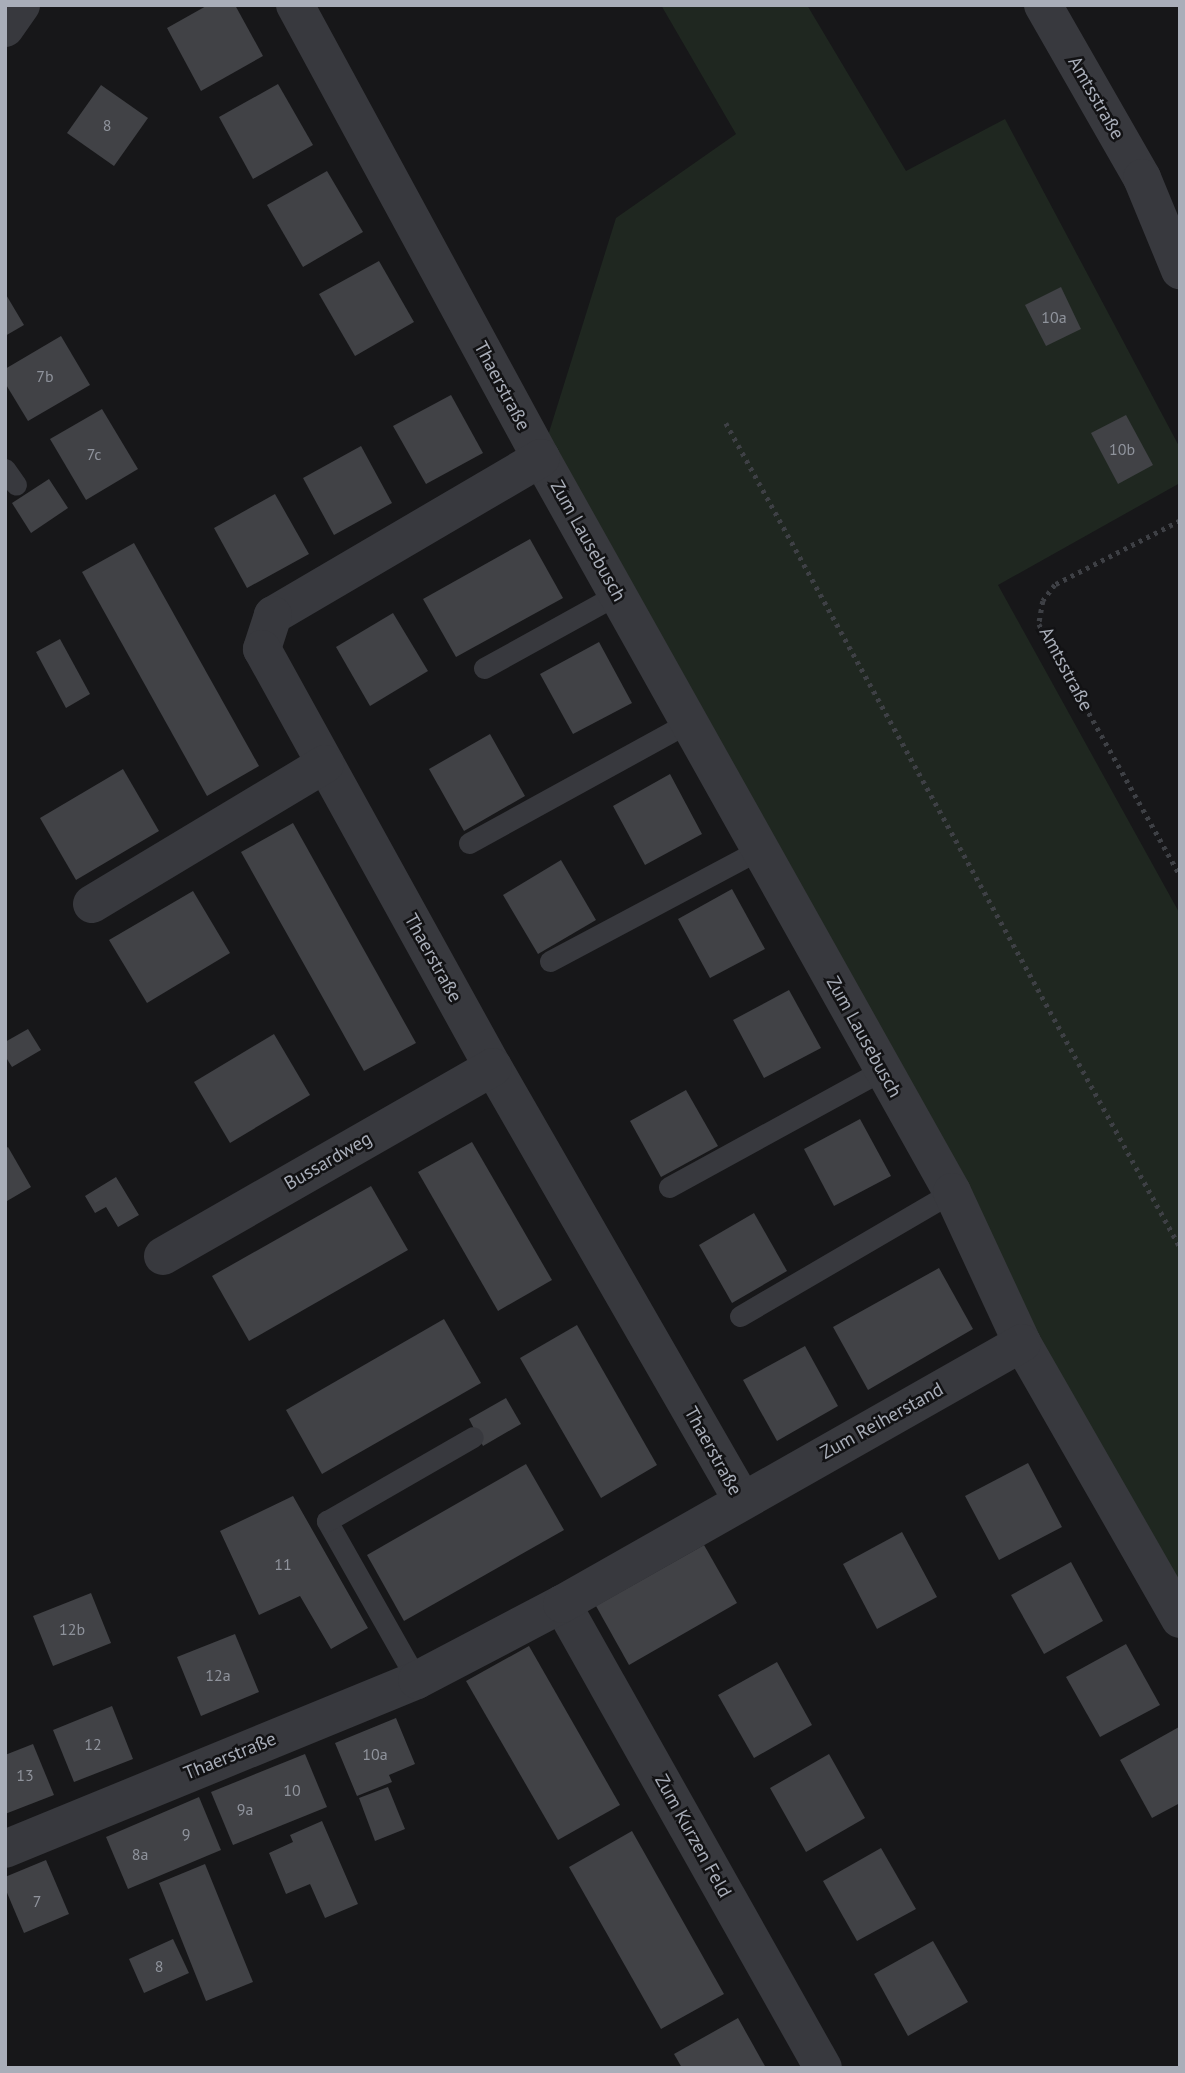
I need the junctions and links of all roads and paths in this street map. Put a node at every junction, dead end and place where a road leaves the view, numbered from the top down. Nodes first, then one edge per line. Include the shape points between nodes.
1 (21, 5) edge
2 (295, 5) edge
3 (1043, 5) edge
4 (5, 28) edge
5 (1180, 270) edge
6 (726, 423) dead end
7 (541, 458) junction
8 (1180, 521) edge
9 (618, 594) junction
10 (485, 668) dead end
11 (689, 722) junction
12 (325, 764) junction
13 (469, 843) dead end
14 (759, 850) junction
15 (1180, 875) edge
16 (92, 904) dead end
17 (550, 961) dead end
18 (493, 1067) junction
19 (883, 1070) junction
20 (669, 1187) dead end
21 (952, 1192) junction
22 (1180, 1247) edge
23 (163, 1256) dead end
24 (740, 1316) dead end
25 (1022, 1343) junction
26 (473, 1437) dead end
27 (742, 1500) junction
28 (562, 1604) junction
29 (1180, 1619) edge
30 (417, 1680) junction
31 (5, 1849) edge
32 (823, 2068) edge

1 - 4 street
2 - 7 street, Thaerstraße
3 - 5 street, Amtsstraße via 1142,178
6 - 22 path
7 - 9 street, Zum Lausebusch
7 - 12 street, Thaerstraße via 274,615 262,649
8 - 15 path, Amtsstraße via 1055,585 1043,601 1039,624
9 - 10 lane
9 - 11 street, Zum Lausebusch
11 - 13 lane
11 - 14 street, Zum Lausebusch
12 - 16 street
12 - 18 street, Thaerstraße
14 - 17 lane
14 - 19 street, Zum Lausebusch
18 - 23 street, Bussardweg
18 - 27 street, Thaerstraße
19 - 20 lane
19 - 21 street, Zum Lausebusch
21 - 24 lane
21 - 25 street, Zum Lausebusch
25 - 27 street, Zum Reiherstand
25 - 29 street, Zum Lausebusch
26 - 30 lane via 327,1521
27 - 28 street, Thaerstraße
28 - 30 street, Thaerstraße
28 - 32 street, Zum Kurzen Feld
30 - 31 street, Thaerstraße

